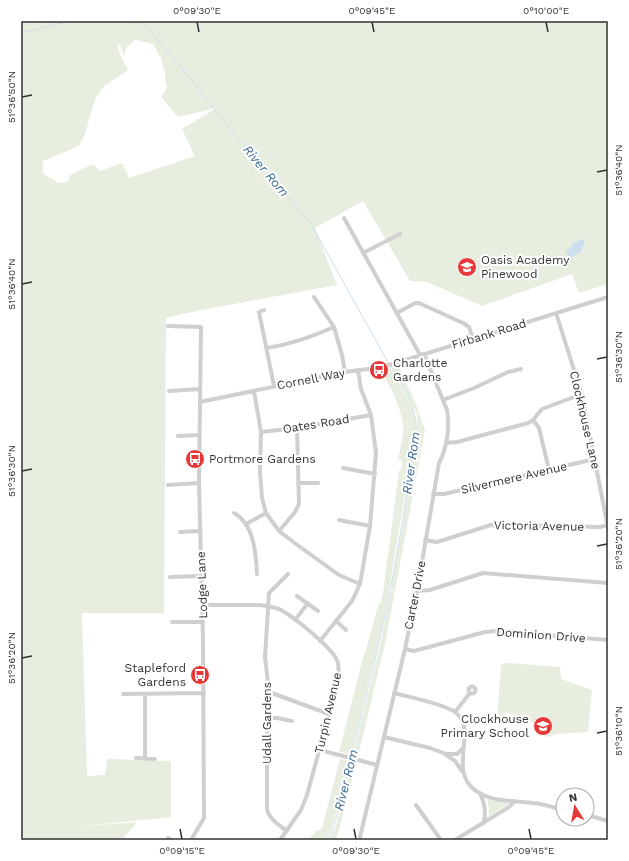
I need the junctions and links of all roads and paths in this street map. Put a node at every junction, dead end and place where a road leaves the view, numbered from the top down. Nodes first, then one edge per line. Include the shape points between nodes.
1 (344, 218) dead end
2 (400, 234) dead end
3 (363, 253) junction
4 (314, 297) dead end
5 (608, 298) edge
6 (264, 310) dead end
7 (396, 313) junction
8 (556, 313) junction
9 (168, 326) dead end
10 (334, 327) junction
11 (473, 338) junction
12 (267, 348) junction
13 (422, 354) junction
14 (521, 369) dead end
15 (358, 370) junction
16 (345, 372) junction
17 (274, 386) junction
18 (580, 388) junction
19 (200, 389) junction
20 (169, 391) dead end
21 (254, 391) junction
22 (574, 397) junction
23 (443, 400) junction
24 (200, 402) junction
25 (583, 402) junction
26 (371, 415) junction
27 (534, 420) junction
28 (297, 428) junction
29 (261, 432) junction
30 (199, 435) junction
31 (178, 436) dead end
32 (446, 442) junction
33 (595, 459) junction
34 (343, 468) dead end
35 (549, 470) junction
36 (375, 474) junction
37 (199, 483) junction
38 (298, 483) junction
39 (318, 483) dead end
40 (168, 485) dead end
41 (433, 494) junction
42 (234, 513) dead end
43 (266, 513) junction
44 (339, 520) dead end
45 (246, 524) junction
46 (370, 526) junction
47 (608, 526) edge
48 (200, 530) junction
49 (279, 531) junction
50 (180, 532) dead end
51 (426, 540) junction
52 (257, 574) dead end
53 (288, 574) dead end
54 (201, 576) junction
55 (170, 577) dead end
56 (608, 583) edge
57 (360, 584) junction
58 (417, 591) junction
59 (297, 596) dead end
60 (308, 603) junction
61 (203, 605) junction
62 (269, 606) junction
63 (318, 611) dead end
64 (295, 620) junction
65 (172, 622) dead end
66 (203, 622) junction
67 (336, 622) junction
68 (346, 630) dead end
69 (608, 640) edge
70 (320, 641) junction
71 (405, 649) junction
72 (269, 692) junction
73 (204, 693) junction
74 (394, 693) junction
75 (470, 693) dead end
76 (124, 694) dead end
77 (145, 694) junction
78 (455, 712) junction
79 (328, 714) junction
80 (268, 718) junction
81 (292, 721) dead end
82 (384, 737) junction
83 (463, 748) junction
84 (320, 750) junction
85 (446, 754) junction
86 (136, 758) dead end
87 (145, 758) junction
88 (155, 759) dead end
89 (377, 765) junction
90 (463, 772) junction
91 (480, 793) junction
92 (514, 802) junction
93 (416, 805) dead end
94 (555, 808) edge
95 (595, 817) edge
96 (608, 820) edge
97 (484, 823) junction
98 (287, 831) junction
99 (191, 840) edge
100 (280, 840) edge
101 (360, 840) edge
102 (441, 840) edge
103 (455, 840) edge

1 - 3 street, Carter Drive
2 - 3 street
3 - 7 street, Carter Drive
4 - 10 street
5 - 8 street, Firbank Road
6 - 12 street via 259,312
7 - 11 street via 420,302 463,322 469,327
7 - 13 street, Carter Drive
8 - 11 street, Firbank Road
8 - 18 street, Clockhouse Lane
9 - 19 street, Lodge Lane via 201,327
10 - 12 street via 290,344
10 - 16 street
11 - 13 street, Firbank Road
12 - 17 street
13 - 15 street, Cornell Way via 385,366
13 - 23 street, Carter Drive
14 - 23 street via 508,372
15 - 16 street, Cornell Way
15 - 26 street
16 - 17 street, Cornell Way
17 - 21 street, Cornell Way
18 - 22 street
18 - 25 street, Clockhouse Lane
19 - 20 street
19 - 24 street, Lodge Lane
21 - 24 street, Cornell Way
21 - 29 street
22 - 25 street
22 - 27 street via 542,409
23 - 32 street, Carter Drive via 448,417
24 - 30 street, Lodge Lane
25 - 33 street, Clockhouse Lane
26 - 28 street, Oates Road
26 - 36 street via 376,453
27 - 32 street via 457,442
27 - 35 street via 539,428
28 - 29 street, Oates Road
28 - 38 street
29 - 43 street via 260,472
30 - 31 street
30 - 37 street, Lodge Lane
32 - 41 street, Carter Drive
33 - 35 street, Silvermere Avenue
33 - 47 street, Clockhouse Lane
34 - 36 street
35 - 41 street, Silvermere Avenue via 444,494
36 - 46 street
37 - 40 street
37 - 48 street, Lodge Lane
38 - 39 street
38 - 49 street via 299,504
41 - 51 street, Carter Drive
42 - 45 street via 242,517
43 - 45 street
43 - 49 street
44 - 46 street
45 - 52 street via 254,543
46 - 57 street
47 - 51 street, Victoria Avenue via 491,525 437,542
48 - 50 street
48 - 54 street, Lodge Lane
49 - 57 street via 339,575
51 - 58 street, Carter Drive
53 - 62 street, Udall Gardens via 269,593
54 - 55 street
54 - 61 street, Lodge Lane
56 - 58 street via 483,573 430,590
57 - 67 street via 352,601
58 - 71 street, Carter Drive
59 - 60 street
60 - 63 street
60 - 64 street
61 - 62 street, Turpin Avenue
61 - 66 street, Lodge Lane
62 - 64 street, Turpin Avenue via 280,609
62 - 72 street, Udall Gardens via 265,657
64 - 70 street, Turpin Avenue
65 - 66 street
66 - 73 street, Lodge Lane
67 - 68 street
67 - 70 street
69 - 71 street, Dominion Drive via 496,631 414,651
70 - 79 street, Turpin Avenue via 335,656 339,669
71 - 74 street, Carter Drive
72 - 79 street
72 - 80 street, Udall Gardens
73 - 77 street
73 - 99 street, Lodge Lane via 204,818
74 - 78 street
74 - 82 street, Carter Drive
75 - 78 street
76 - 77 street
77 - 87 street
78 - 83 street via 462,718 465,729
79 - 84 street, Turpin Avenue
80 - 81 street
80 - 98 street, Udall Gardens via 267,809 272,819
82 - 85 street
82 - 89 street, Carter Drive
83 - 85 street via 457,754
83 - 90 street
84 - 89 street
84 - 98 street, Turpin Avenue via 301,810
85 - 90 street
86 - 87 street
87 - 88 street
89 - 101 street, Carter Drive
90 - 91 street via 468,784
91 - 92 street via 493,799
91 - 97 street via 486,813
92 - 94 street
92 - 97 street
93 - 102 street
95 - 96 street
97 - 103 street
98 - 100 street, Turpin Avenue

